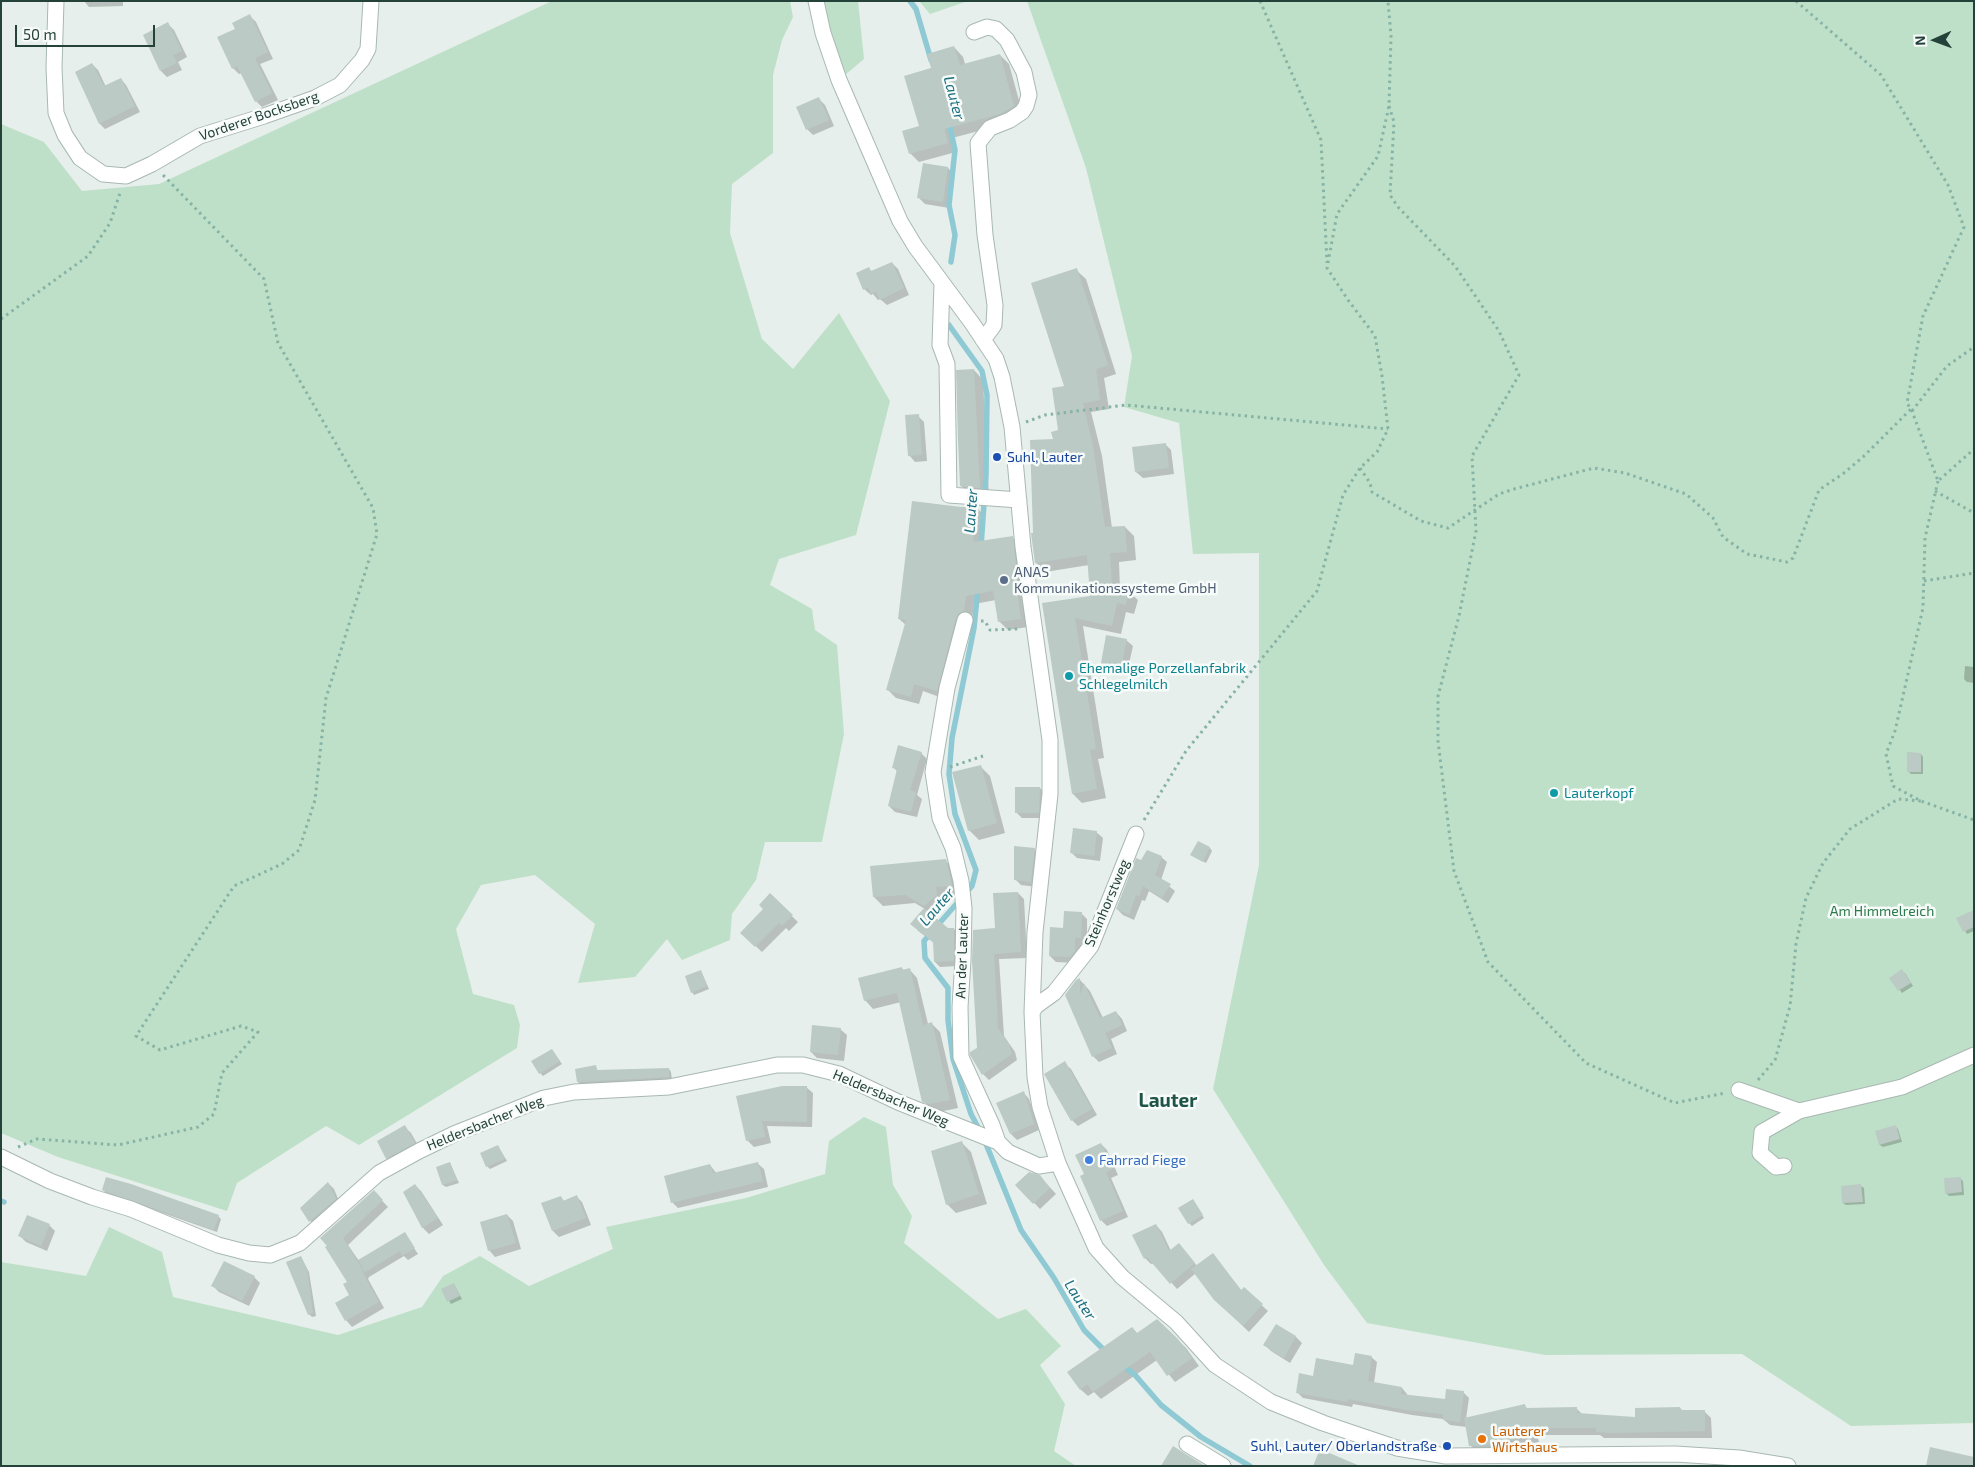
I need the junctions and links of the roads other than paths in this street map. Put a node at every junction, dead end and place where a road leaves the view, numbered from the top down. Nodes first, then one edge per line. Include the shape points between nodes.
1 (56, 1) edge
2 (372, 1) edge
3 (816, 1) edge
4 (974, 32) dead end
5 (942, 283) junction
6 (983, 340) junction
7 (1019, 500) junction
8 (965, 620) dead end
9 (1136, 834) road end
10 (1032, 1012) junction
11 (1974, 1055) edge
12 (1740, 1090) road end
13 (1799, 1111) junction
14 (998, 1142) junction
15 (6, 1153) edge
16 (1058, 1163) junction
17 (1784, 1166) dead end
18 (1187, 1444) dead end
19 (1529, 1461) edge
20 (1223, 1466) edge
21 (1788, 1466) edge

1 - 2 street, Vorderer Bocksberg via 56,113 80,158 103,174 126,176 200,136 315,98 340,85 368,49
3 - 5 street via 839,80 900,221
4 - 6 street via 986,27 996,29 1007,40 1024,72 1029,95 1022,112 990,128 978,144 985,235 995,305 994,325
5 - 6 street
5 - 7 street via 940,344 947,364 949,495
6 - 7 street via 1002,377 1012,427
7 - 10 street via 1033,628 1050,740 1050,794 1035,932
8 - 14 street, An der Lauter via 947,688 933,772 940,818 953,848 964,908 960,1057
9 - 10 street, Steinhorstweg via 1091,946 1054,993
10 - 16 street via 1040,1107
11 - 13 street via 1902,1087
12 - 13 street
13 - 17 street via 1762,1132 1760,1153 1776,1167
14 - 15 street, Heldersbacher Weg via 898,1102 839,1074 803,1066 777,1065 669,1087 574,1092 535,1101 419,1150 379,1173 300,1243 270,1255 249,1254 218,1245 131,1209 50,1181
14 - 16 street, Heldersbacher Weg via 1008,1152 1039,1166
16 - 19 street via 1096,1248 1122,1277 1176,1322 1215,1365 1271,1402 1397,1448 1446,1456
18 - 20 street
19 - 21 street via 1675,1454 1739,1458

